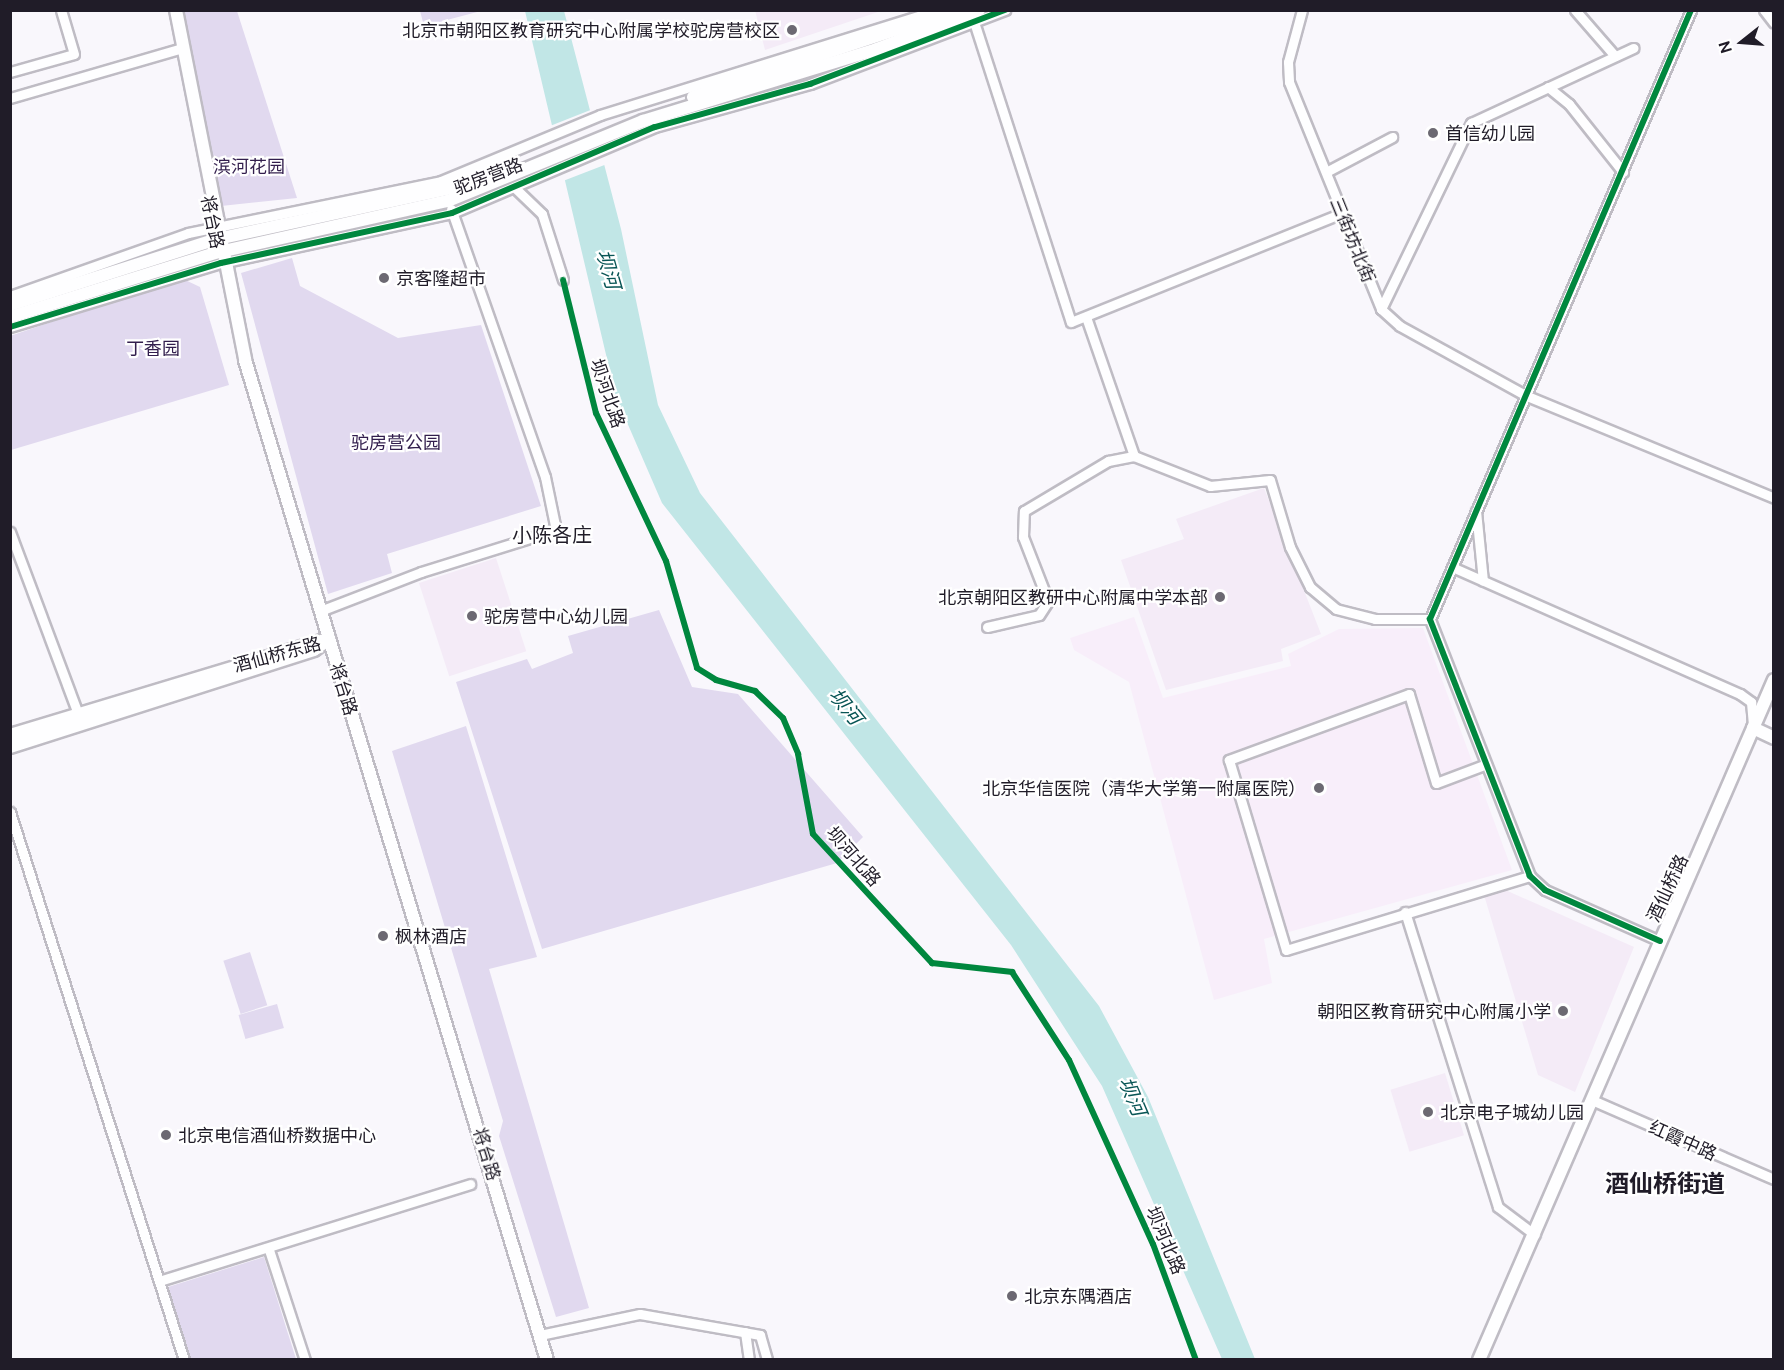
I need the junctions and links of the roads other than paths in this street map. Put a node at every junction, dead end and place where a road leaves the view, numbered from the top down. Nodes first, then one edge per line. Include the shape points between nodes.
1 (62, 10) edge
2 (176, 10) edge
3 (938, 10) edge
4 (954, 10) edge
5 (1005, 10) edge
6 (1302, 10) edge
7 (1575, 10) edge
8 (1691, 10) edge
9 (1764, 10) edge
10 (975, 16) edge
11 (1773, 23) edge
12 (182, 48) junction
13 (1633, 48) dead end
14 (1615, 56) junction
15 (10, 72) edge
16 (1548, 87) junction
17 (10, 99) edge
18 (605, 132) junction
19 (1392, 137) dead end
20 (545, 162) junction
21 (1326, 172) junction
22 (1623, 172) junction
23 (514, 187) junction
24 (446, 197) junction
25 (1342, 213) junction
26 (216, 233) junction
27 (220, 257) junction
28 (562, 280) dead end
29 (10, 296) edge
30 (10, 305) edge
31 (1381, 309) junction
32 (10, 317) edge
33 (1086, 317) junction
34 (10, 327) edge
35 (1527, 396) junction
36 (1134, 456) junction
37 (1773, 498) edge
38 (1476, 509) junction
39 (10, 532) edge
40 (1452, 567) junction
41 (1483, 580) junction
42 (320, 611) junction
43 (1430, 619) junction
44 (987, 627) dead end
45 (329, 639) junction
46 (1773, 680) edge
47 (78, 714) junction
48 (1753, 728) junction
49 (10, 735) edge
50 (1773, 738) edge
51 (10, 747) edge
52 (1484, 765) junction
53 (10, 812) edge
54 (1530, 876) junction
55 (1405, 912) junction
56 (1660, 941) junction
57 (1592, 1100) junction
58 (1773, 1179) edge
59 (470, 1184) dead end
60 (1535, 1235) junction
61 (269, 1250) junction
62 (159, 1281) junction
63 (745, 1332) junction
64 (540, 1335) junction
65 (184, 1359) edge
66 (305, 1359) edge
67 (545, 1359) edge
68 (749, 1359) edge
69 (767, 1359) edge
70 (1479, 1359) edge

1 - 15 street via 74,54
2 - 12 street, 将台路
3 - 24 street via 600,115 539,141
4 - 18 street, 驼房营路
5 - 10 street
6 - 21 street, 三街坊北街 via 1288,62 1289,82
7 - 14 street
8 - 22 street
9 - 11 street
10 - 18 street, 驼房营路
10 - 20 street via 810,84 655,127 610,147
10 - 33 street via 1071,322
12 - 17 street
12 - 26 street, 将台路
13 - 14 street
14 - 16 street
16 - 22 street via 1569,104
16 - 31 street via 1471,123
18 - 20 street, 驼房营路
19 - 21 street
20 - 23 street
20 - 24 street, 驼房营路
21 - 25 street, 三街坊北街
22 - 35 street
23 - 24 street
23 - 28 street via 542,214
24 - 26 street, 驼房营路
24 - 27 street, 驼房营路
24 - 42 street via 545,477 556,530 421,572
25 - 31 street, 三街坊北街
25 - 33 street
26 - 27 street, 将台路
26 - 29 street
26 - 30 street, 驼房营路
27 - 32 street, 驼房营路
27 - 34 street
27 - 42 street, 将台路 via 244,360
31 - 35 street, 三街坊北街 via 1400,326
33 - 36 street
35 - 37 street, 三街坊北街
35 - 38 street
36 - 43 street via 1210,486 1270,480 1290,547 1310,587 1336,609 1375,619
36 - 44 street via 1107,460 1024,511 1023,537 1048,601 1039,615
38 - 40 street
38 - 41 street
39 - 47 street
40 - 41 street
40 - 43 street
41 - 48 street via 1740,694 1751,702
42 - 45 street, 将台路
43 - 52 street
45 - 47 street, 酒仙桥东路
45 - 51 street, 酒仙桥东路 via 314,650
45 - 64 street, 将台路
46 - 48 street, 酒仙桥路
47 - 49 street, 酒仙桥东路
48 - 50 street
48 - 56 street, 酒仙桥路
52 - 54 street
52 - 55 street via 1436,783 1409,694 1229,759 1286,950
53 - 62 street
54 - 55 street
54 - 56 street via 1545,890
55 - 60 street via 1498,1207
56 - 57 street, 酒仙桥路
57 - 58 street, 红霞中路
57 - 60 street, 酒仙桥路
59 - 61 street
60 - 70 street, 酒仙桥路
61 - 62 street
61 - 66 street
62 - 65 street
63 - 64 street via 640,1314
63 - 68 street
63 - 69 street via 760,1335
64 - 67 street, 将台路

